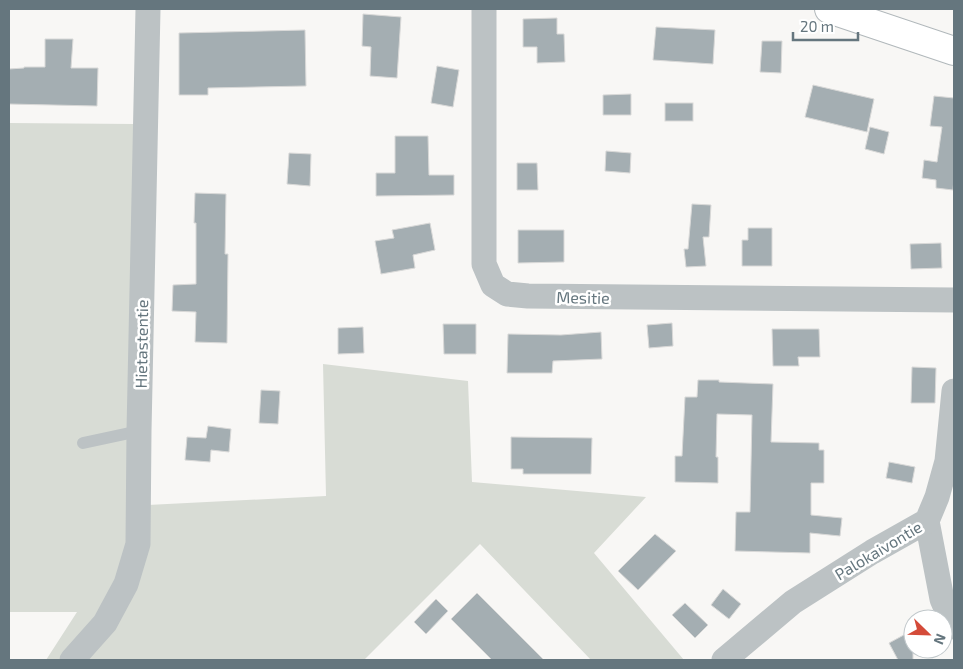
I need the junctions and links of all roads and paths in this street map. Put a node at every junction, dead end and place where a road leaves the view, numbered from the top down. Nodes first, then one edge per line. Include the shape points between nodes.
1 (148, 9) edge
2 (484, 9) edge
3 (829, 9) edge
4 (954, 50) edge
5 (954, 300) edge
6 (954, 391) edge
7 (139, 431) junction
8 (83, 443) dead end
9 (927, 521) junction
10 (954, 627) edge
11 (72, 660) edge
12 (724, 660) edge

1 - 7 street, Hietastentie
2 - 5 street, Mesitie via 484,264 493,285 507,294
3 - 4 street
6 - 9 street, Palokaivontie via 947,461
7 - 8 lane
7 - 11 street, Hietastentie via 138,544 126,584 105,623
9 - 10 street via 942,599
9 - 12 street, Palokaivontie via 793,602

